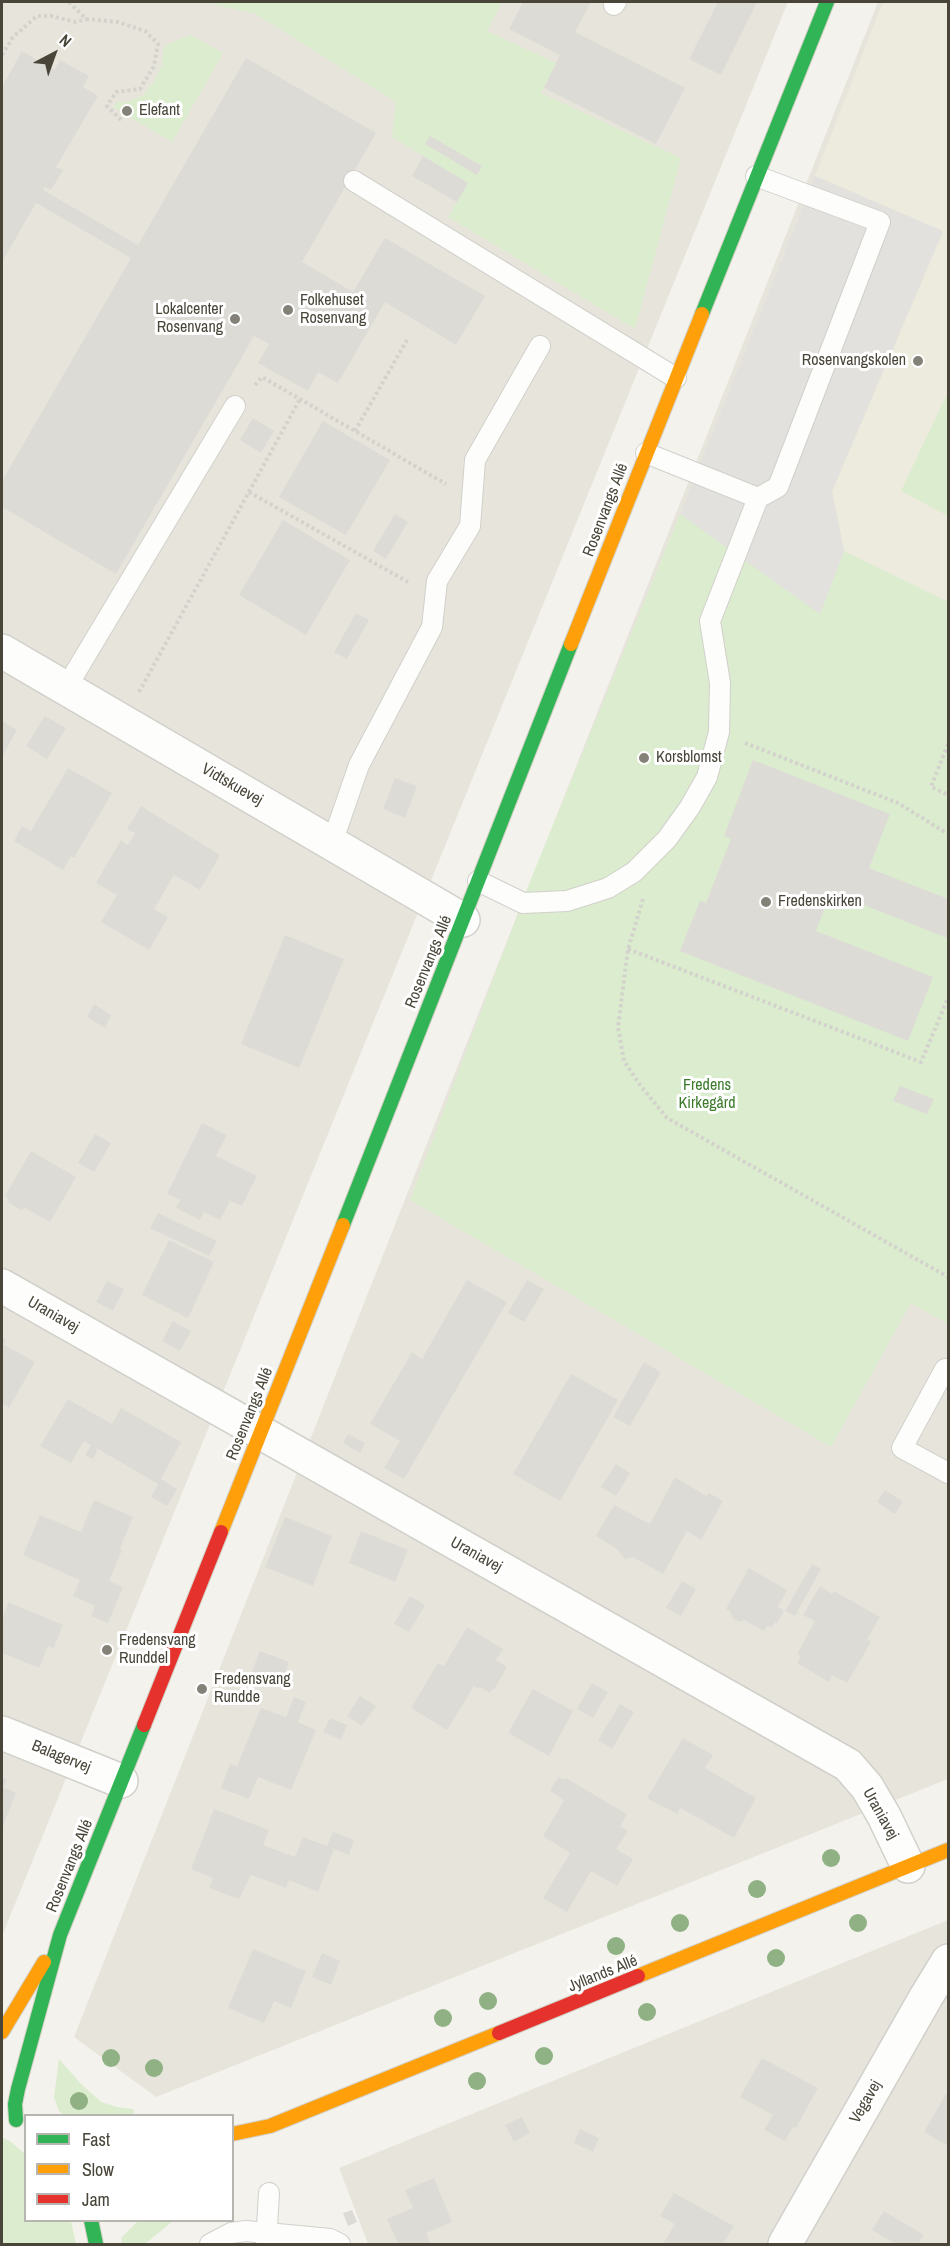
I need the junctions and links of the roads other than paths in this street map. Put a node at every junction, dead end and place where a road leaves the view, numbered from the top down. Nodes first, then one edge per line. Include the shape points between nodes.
1 (826, 2) edge
2 (756, 176) junction
3 (354, 181) dead end
4 (540, 346) dead end
5 (676, 378) junction
6 (235, 406) road end
7 (646, 453) junction
8 (758, 498) junction
9 (2, 651) edge
10 (66, 688) junction
11 (332, 843) junction
12 (478, 881) junction
13 (463, 920) junction
14 (2, 1286) edge
15 (945, 1369) dead end
16 (261, 1433) junction
17 (948, 1473) edge
18 (2, 1733) edge
19 (121, 1781) junction
20 (948, 1850) edge
21 (908, 1866) junction
22 (60, 1935) junction
23 (948, 1960) edge
24 (2, 2031) edge
25 (2, 2112) edge
26 (21, 2123) edge
27 (237, 2139) edge
28 (269, 2193) dead end
29 (266, 2238) edge
30 (210, 2244) edge
31 (340, 2244) edge
32 (785, 2244) edge

1 - 2 street, Rosenvangs Allé
2 - 5 street, Rosenvangs Allé
2 - 8 lane via 880,222 778,487
3 - 5 lane
4 - 11 lane via 475,460 470,526 437,581 432,627 359,765
5 - 7 street, Rosenvangs Allé
6 - 10 lane
7 - 8 lane
7 - 12 street, Rosenvangs Allé
8 - 12 lane via 710,621 720,683 718,732 707,777 667,839 634,872 608,888 567,901 523,903
9 - 10 street, Vidtskuevej
10 - 11 street, Vidtskuevej
11 - 13 street, Vidtskuevej
12 - 13 street, Rosenvangs Allé
13 - 16 street, Rosenvangs Allé
14 - 16 street, Uraniavej
15 - 17 lane via 902,1448
16 - 19 street, Rosenvangs Allé
16 - 21 street, Uraniavej via 848,1765 867,1786
18 - 19 street, Balagervej
19 - 22 street, Rosenvangs Allé
20 - 21 street, Jyllands Allé
21 - 27 street, Jyllands Allé
22 - 24 street, Rosenvangs Allé
22 - 26 street, Rosenvangs Allé via 18,2089 15,2104
23 - 32 street, Vegavej
25 - 26 street
28 - 29 lane
29 - 30 lane via 231,2233
29 - 31 lane via 330,2240

